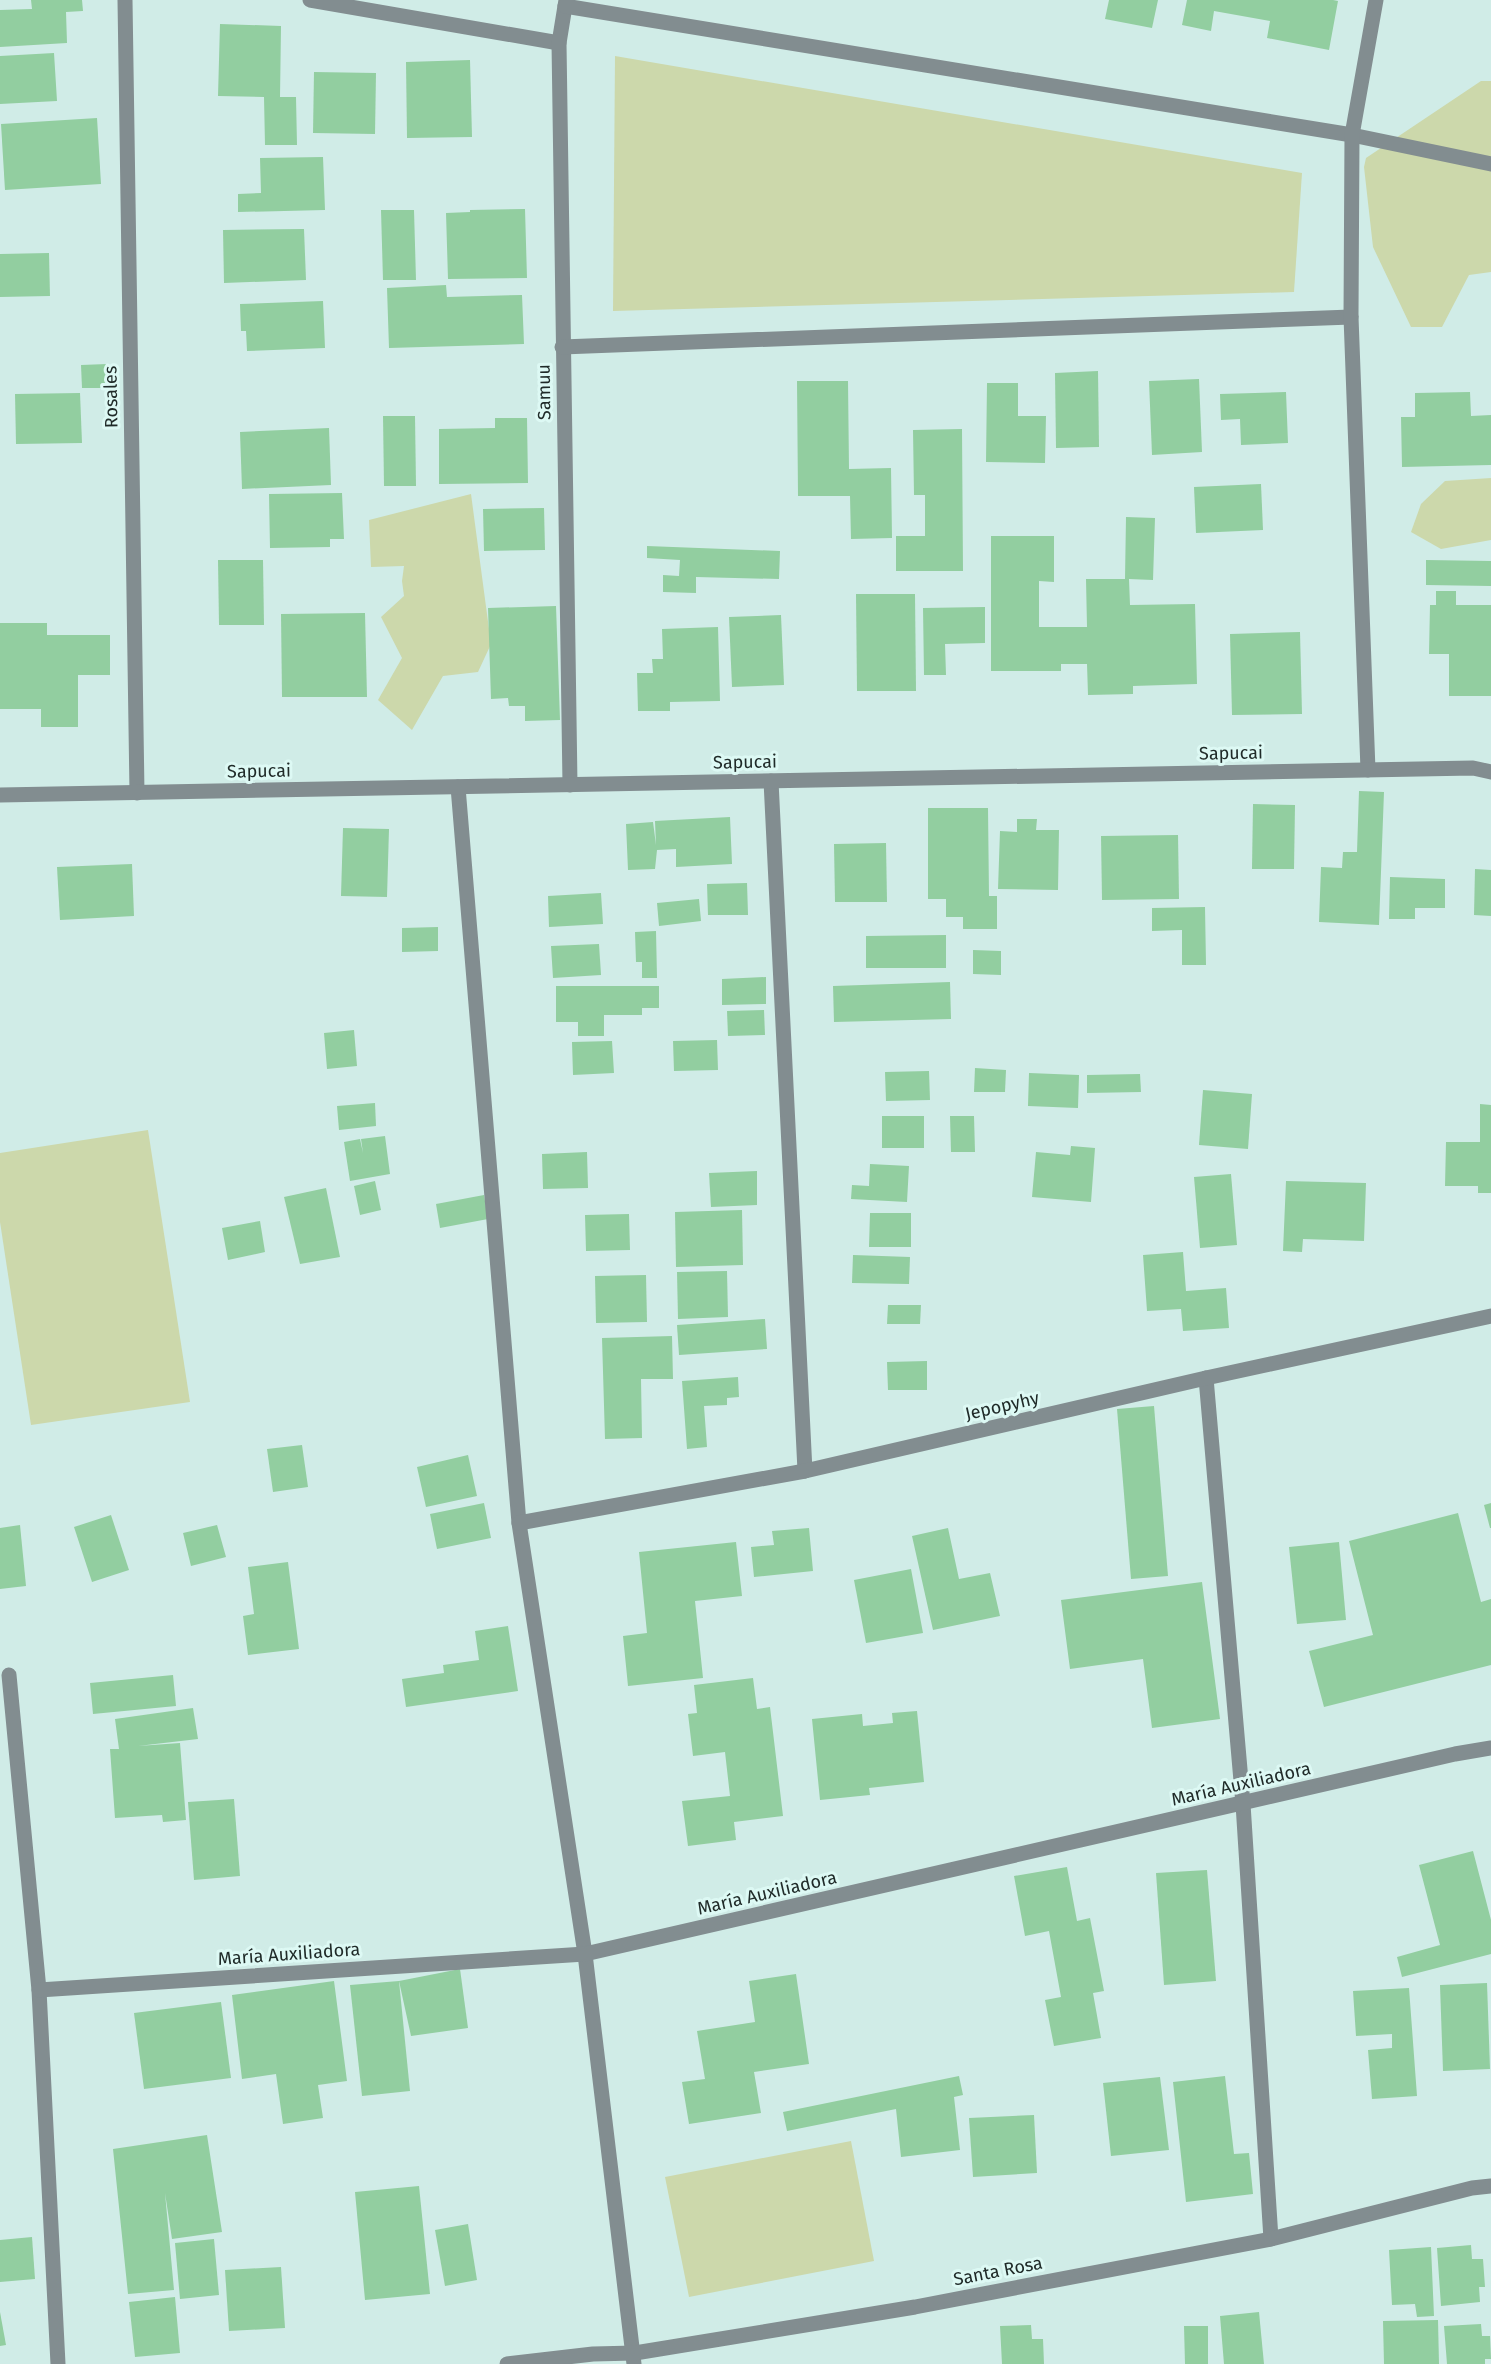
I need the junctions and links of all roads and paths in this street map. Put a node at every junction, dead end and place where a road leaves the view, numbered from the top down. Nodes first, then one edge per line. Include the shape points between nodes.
1 (125, 0) edge
2 (310, 0) edge
3 (1376, 0) edge
4 (566, 3) edge
5 (559, 44) junction
6 (1352, 135) junction
7 (1491, 164) edge
8 (1350, 317) junction
9 (562, 347) junction
10 (1368, 770) junction
11 (1491, 772) edge
12 (771, 781) junction
13 (570, 785) junction
14 (458, 787) junction
15 (137, 793) junction
16 (0, 795) edge
17 (1491, 1316) edge
18 (1206, 1378) junction
19 (805, 1472) junction
20 (519, 1523) junction
21 (9, 1675) dead end
22 (1491, 1748) edge
23 (1242, 1804) junction
24 (585, 1954) junction
25 (39, 1990) junction
26 (1491, 2186) edge
27 (1271, 2239) junction
28 (635, 2358) edge
29 (58, 2364) edge
30 (507, 2364) edge

1 - 15 street, Rosales
2 - 5 street
3 - 6 street
4 - 5 street, Samuu
4 - 6 street
5 - 9 street, Samuu
6 - 7 street
6 - 8 street
8 - 9 street
8 - 10 street
9 - 13 street, Samuu
10 - 11 street, Sapucai via 1473,768
10 - 12 street, Sapucai
12 - 13 street, Sapucai
12 - 19 street
13 - 14 street, Sapucai
14 - 15 street, Sapucai
14 - 20 street
15 - 16 street, Sapucai
17 - 18 street, Jepopyhy
18 - 19 street, Jepopyhy
18 - 23 street
19 - 20 street, Jepopyhy
20 - 24 street
21 - 25 street
22 - 23 street, María Auxiliadora
23 - 24 street, María Auxiliadora
23 - 27 street
24 - 25 street, María Auxiliadora
24 - 28 street
25 - 29 street
26 - 27 street, Santa Rosa
27 - 28 street, Santa Rosa
28 - 30 street, Santa Rosa via 593,2354

